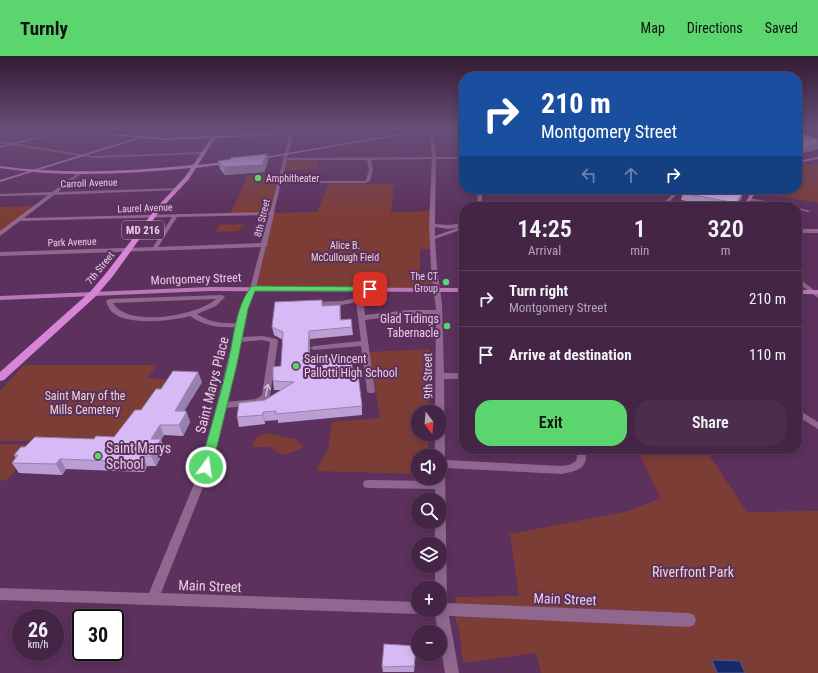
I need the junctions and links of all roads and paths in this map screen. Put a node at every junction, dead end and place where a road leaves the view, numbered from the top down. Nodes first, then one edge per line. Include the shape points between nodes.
1 (77, 157) edge
2 (200, 157) edge
3 (264, 157) edge
4 (286, 157) edge
5 (459, 158) edge
6 (818, 158) edge
7 (250, 159) edge
8 (369, 159) junction
9 (434, 159) junction
10 (286, 160) junction
11 (802, 161) edge
12 (236, 162) edge
13 (195, 166) junction
14 (0, 167) edge
15 (29, 172) junction
16 (81, 172) junction
17 (0, 181) edge
18 (280, 182) junction
19 (178, 189) junction
20 (52, 193) junction
21 (674, 194) edge
22 (753, 194) edge
23 (0, 195) edge
24 (750, 199) junction
25 (667, 202) edge
26 (748, 202) edge
27 (765, 202) edge
28 (802, 209) edge
29 (808, 210) dead end
30 (273, 213) junction
31 (153, 216) junction
32 (175, 216) junction
33 (18, 220) junction
34 (432, 225) junction
35 (459, 226) edge
36 (459, 230) edge
37 (802, 231) edge
38 (818, 231) edge
39 (0, 234) edge
40 (433, 238) junction
41 (265, 245) junction
42 (154, 248) junction
43 (129, 249) junction
44 (0, 254) edge
45 (802, 283) edge
46 (253, 288) junction
47 (359, 289) junction
48 (437, 290) junction
49 (459, 290) edge
50 (802, 293) edge
51 (93, 294) junction
52 (816, 294) edge
53 (0, 298) edge
54 (359, 299) junction
55 (306, 304) edge
56 (439, 312) junction
57 (192, 314) junction
58 (361, 318) junction
59 (241, 325) junction
60 (237, 340) junction
61 (364, 343) junction
62 (314, 348) dead end
63 (0, 369) edge
64 (11, 369) junction
65 (440, 376) junction
66 (459, 376) edge
67 (0, 378) edge
68 (371, 391) dead end
69 (221, 405) junction
70 (802, 416) edge
71 (817, 426) edge
72 (441, 449) edge
73 (581, 454) edge
74 (447, 464) edge
75 (368, 484) dead end
76 (411, 485) edge
77 (441, 485) edge
78 (440, 581) edge
79 (0, 594) edge
80 (152, 600) junction
81 (411, 608) edge
82 (447, 609) edge
83 (442, 617) edge
84 (689, 620) dead end
85 (452, 673) edge

1 - 15 street
2 - 13 main road, 7th Street / MD 216
3 - 7 main road
4 - 10 street, 8th Street
5 - 9 street
6 - 11 street
8 - 9 street
8 - 10 street
8 - 18 street via 371,171 368,181 365,182
9 - 34 street, 9th Street
10 - 18 street, 8th Street
12 - 13 main road
13 - 16 main road
13 - 19 main road, 7th Street / MD 216
14 - 15 main road
15 - 16 main road
15 - 17 street
16 - 20 street
18 - 30 street, 8th Street
19 - 20 street, Carroll Avenue
19 - 31 main road, 7th Street / MD 216
20 - 23 street, Carroll Avenue
20 - 33 street
21 - 25 street
22 - 24 street
24 - 26 street
24 - 27 street
28 - 29 street
30 - 32 street, Laurel Avenue
30 - 41 street, 8th Street
31 - 32 street, Laurel Avenue
31 - 33 street, Laurel Avenue
31 - 43 main road, 7th Street / MD 216
32 - 42 street
33 - 39 street
34 - 35 street via 448,228
34 - 40 street, 9th Street
36 - 40 street
37 - 38 street
40 - 48 street, 9th Street
41 - 42 street, Park Avenue
41 - 46 street, 8th Street
42 - 43 street, Park Avenue
43 - 44 street, Park Avenue
43 - 51 main road, 7th Street / MD 216
45 - 52 street
46 - 47 street, Montgomery Street
46 - 51 street, Montgomery Street
46 - 59 street, Saint Marys Place via 246,301
47 - 48 street, Montgomery Street
47 - 54 street
48 - 49 street, Montgomery Street
48 - 56 street, 9th Street
50 - 52 street
51 - 53 street, Montgomery Street
51 - 64 main road, 7th Street / MD 216
54 - 55 street via 348,303
54 - 58 street
56 - 58 street via 409,312
56 - 65 street, 9th Street
57 - 57 street via 211,307 222,297 109,301 113,310 135,318 167,318
57 - 59 street via 212,324
58 - 61 street
59 - 60 street, Saint Marys Place
60 - 69 street, Saint Marys Place
69 -> 60 street via 258,402 266,396 274,340
61 - 62 street
61 - 68 street
63 - 64 street
64 - 67 main road, 7th Street / MD 216
65 - 66 street
65 - 72 street, 9th Street
69 - 80 street, Saint Marys Place via 201,481
70 - 71 street
73 - 74 street via 580,463 562,470
75 - 76 street
77 - 78 street, 9th Street
79 - 80 street, Main Street
80 - 81 street, Main Street
82 - 84 street, Main Street
83 - 85 street, 9th Street

